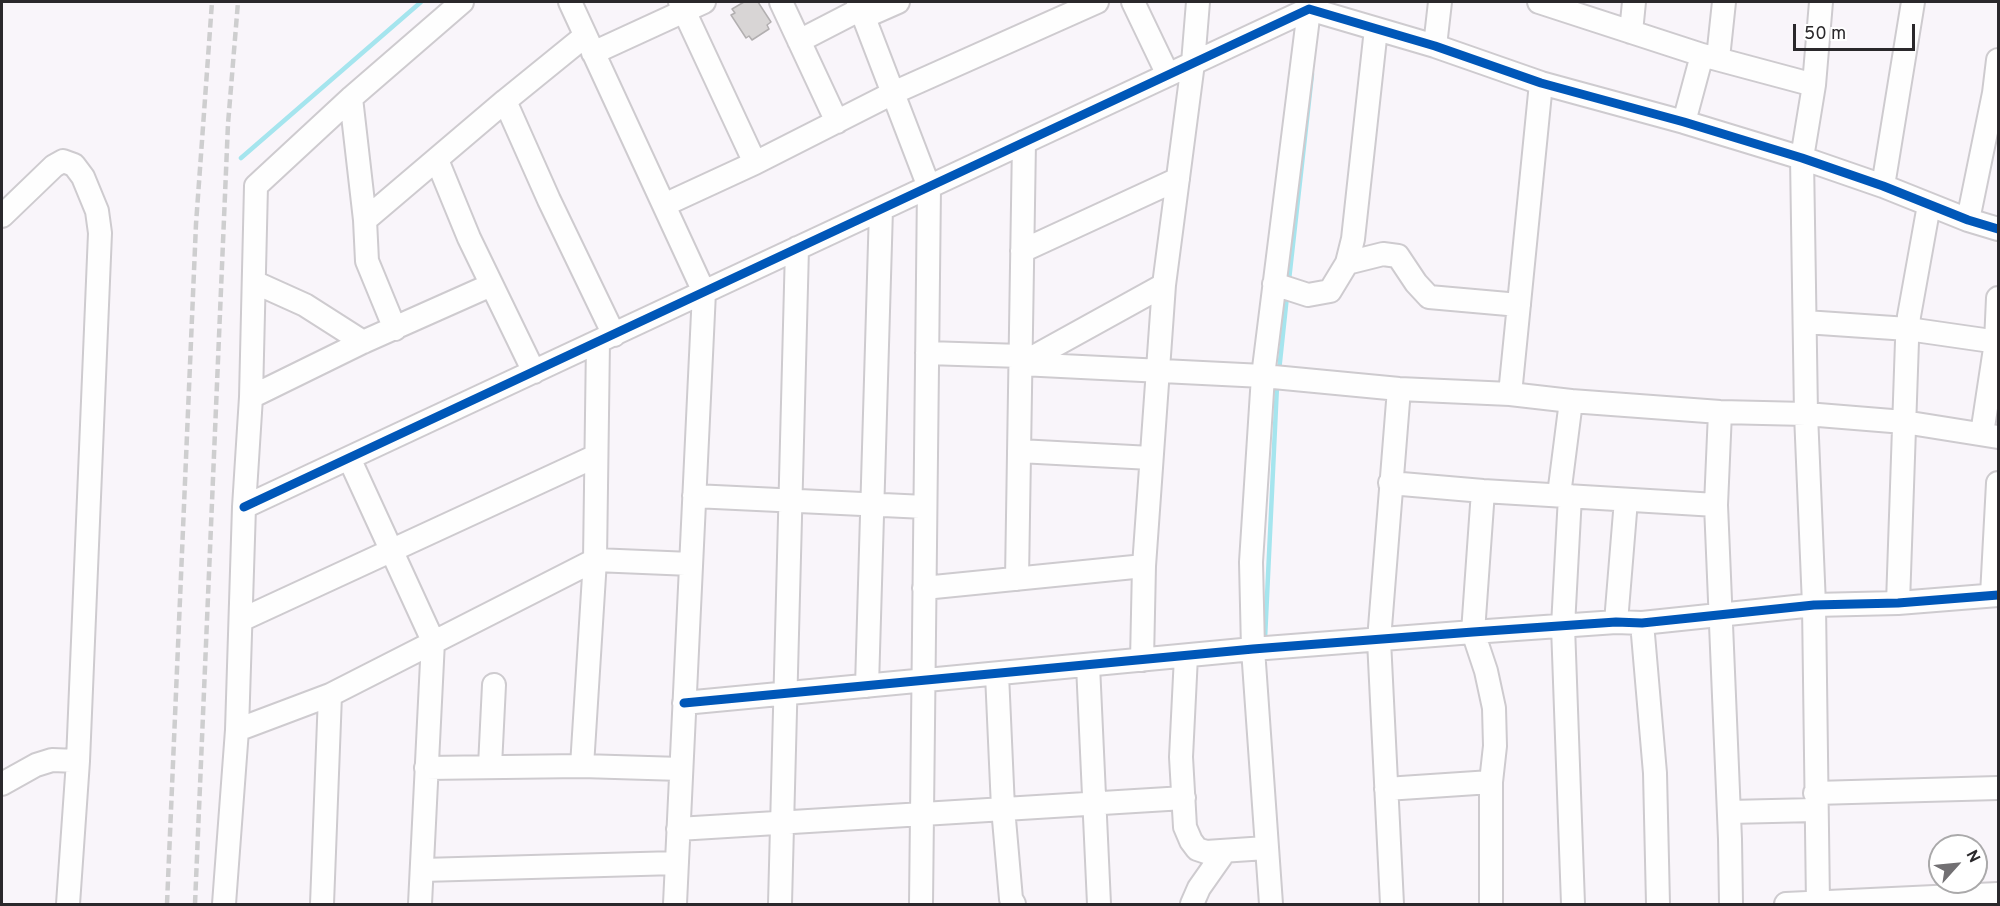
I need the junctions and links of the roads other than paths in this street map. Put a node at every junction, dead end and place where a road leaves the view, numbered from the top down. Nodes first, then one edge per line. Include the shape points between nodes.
1 (462, 2) edge
2 (570, 2) edge
3 (782, 2) edge
4 (898, 2) edge
5 (1097, 2) edge
6 (1133, 2) edge
7 (1198, 2) edge
8 (1440, 2) edge
9 (1539, 2) edge
10 (1634, 2) edge
11 (1724, 2) edge
12 (1821, 2) edge
13 (1913, 2) edge
14 (689, 5) edge
15 (1309, 5) edge
16 (861, 9) edge
17 (1332, 9) edge
18 (1376, 29) junction
19 (1631, 32) junction
20 (800, 41) junction
21 (589, 44) junction
22 (1435, 46) junction
23 (1710, 56) junction
24 (1998, 60) edge
25 (1193, 63) junction
26 (1168, 75) junction
27 (1541, 83) junction
28 (1814, 85) junction
29 (893, 93) junction
30 (351, 98) junction
31 (505, 101) junction
32 (837, 122) junction
33 (1684, 122) junction
34 (1024, 142) junction
35 (1802, 158) junction
36 (437, 159) junction
37 (755, 163) junction
38 (1178, 179) junction
39 (1883, 186) junction
40 (929, 187) junction
41 (664, 205) junction
42 (1929, 205) junction
43 (881, 209) junction
44 (2, 216) edge
45 (365, 220) junction
46 (1968, 220) junction
47 (1998, 229) edge
48 (797, 248) junction
49 (1022, 251) junction
50 (1347, 263) junction
51 (254, 282) junction
52 (1274, 284) junction
53 (491, 285) junction
54 (1164, 285) junction
55 (704, 292) junction
56 (1998, 298) edge
57 (1519, 305) junction
58 (1805, 322) junction
59 (395, 329) junction
60 (1908, 329) junction
61 (606, 338) junction
62 (363, 342) junction
63 (1997, 342) edge
64 (927, 353) junction
65 (1021, 360) junction
66 (534, 372) junction
67 (1158, 372) junction
68 (1263, 376) junction
69 (1399, 389) junction
70 (1510, 394) junction
71 (251, 397) junction
72 (1571, 401) junction
73 (1720, 411) junction
74 (1806, 414) junction
75 (1904, 422) junction
76 (1990, 436) edge
77 (1019, 451) junction
78 (596, 456) junction
79 (349, 458) junction
80 (1152, 458) junction
81 (1390, 483) junction
82 (1998, 483) edge
83 (1484, 491) junction
84 (1564, 495) junction
85 (694, 496) junction
86 (1626, 500) junction
87 (791, 501) junction
88 (873, 504) junction
89 (1716, 505) junction
90 (244, 507) junction
91 (925, 507) junction
92 (392, 551) junction
93 (594, 560) junction
94 (691, 564) junction
95 (1143, 566) junction
96 (1017, 579) junction
97 (924, 588) junction
98 (1995, 595) edge
99 (1898, 603) junction
100 (1814, 605) junction
101 (1722, 615) junction
102 (241, 620) junction
103 (1616, 622) junction
104 (1642, 622) junction
105 (1563, 626) junction
106 (1473, 632) junction
107 (1378, 640) junction
108 (433, 641) junction
109 (1253, 650) junction
110 (1186, 656) junction
111 (1142, 660) junction
112 (1088, 665) junction
113 (997, 674) junction
114 (922, 681) junction
115 (494, 685) dead end
116 (867, 686) junction
117 (785, 694) junction
118 (330, 695) junction
119 (684, 703) junction
120 (237, 730) junction
121 (78, 761) junction
122 (490, 766) junction
123 (582, 766) junction
124 (426, 768) junction
125 (681, 769) junction
126 (1491, 782) junction
127 (2, 784) edge
128 (1998, 788) edge
129 (1386, 789) junction
130 (1184, 798) junction
131 (1094, 802) junction
132 (1815, 802) junction
133 (1003, 808) junction
134 (1729, 812) junction
135 (922, 814) junction
136 (782, 824) junction
137 (678, 829) junction
138 (1266, 848) junction
139 (1225, 851) junction
140 (677, 863) junction
141 (422, 870) junction
142 (1998, 894) edge
143 (68, 904) edge
144 (224, 904) edge
145 (322, 904) edge
146 (420, 904) edge
147 (675, 904) edge
148 (780, 904) edge
149 (921, 904) edge
150 (1014, 904) edge
151 (1099, 904) edge
152 (1192, 904) edge
153 (1266, 904) edge
154 (1392, 904) edge
155 (1491, 904) edge
156 (1573, 904) edge
157 (1658, 904) edge
158 (1731, 904) edge
159 (1786, 904) edge
160 (1818, 904) edge

1 - 30 street
2 - 21 street
3 - 20 street
4 - 16 street
5 - 29 street
6 - 26 street
7 - 25 street
8 - 22 street
9 - 19 street
10 - 19 street
11 - 23 street
12 - 28 street
13 - 39 street
14 - 21 street
14 - 37 street
15 - 17 street
15 - 25 street
15 - 52 street
16 - 20 street
16 - 29 street
17 - 18 street
18 - 22 street
18 - 50 street via 1353,239
19 - 23 street
20 - 32 street
21 - 31 street
21 - 41 street
22 - 27 street
23 - 28 street
23 - 33 street
24 - 46 street
25 - 26 street
25 - 38 street
26 - 34 street
27 - 33 street
27 - 57 street
28 - 35 street
29 - 32 street
29 - 40 street
30 - 45 street
30 - 51 street via 256,186
31 - 36 street
31 - 61 street
32 - 37 street
33 - 35 street
34 - 40 street
34 - 49 street
35 - 39 street
35 - 58 street
36 - 45 street
36 - 53 street
37 - 41 street
38 - 49 street
38 - 54 street
39 - 42 street
40 - 43 street
40 - 64 street
41 - 55 street
42 - 46 street
42 - 60 street
43 - 48 street
43 - 88 street
44 - 121 street via 63,161 83,177 97,211 100,266
45 - 59 street via 367,261
46 - 47 street
48 - 55 street
48 - 87 street
49 - 65 street
50 - 52 street via 1330,291 1308,295
50 - 57 street via 1383,254 1398,256 1429,297
51 - 62 street via 305,305
51 - 71 street
52 - 68 street
53 - 59 street
53 - 66 street
54 - 65 street
54 - 67 street
55 - 61 street
55 - 85 street
56 - 63 street
57 - 70 street
58 - 60 street
58 - 74 street
59 - 62 street
60 - 63 street
60 - 75 street
61 - 66 street
61 - 78 street
62 - 71 street
63 - 76 street
64 - 65 street
64 - 91 street
65 - 67 street
65 - 77 street
66 - 79 street
67 - 68 street
67 - 80 street
68 - 69 street
68 - 109 street via 1251,562
69 - 70 street
69 - 81 street
70 - 72 street
71 - 90 street
72 - 73 street
72 - 84 street
73 - 74 street
73 - 89 street
74 - 75 street
74 - 100 street
75 - 76 street
75 - 99 street
77 - 80 street
77 - 96 street
78 - 92 street
78 - 93 street
79 - 90 street
79 - 92 street
80 - 95 street
81 - 83 street
81 - 107 street
82 - 98 street
83 - 84 street
83 - 106 street
84 - 86 street
84 - 105 street
85 - 87 street
85 - 94 street
86 - 89 street
86 - 103 street
87 - 88 street
87 - 117 street
88 - 91 street
88 - 116 street
89 - 101 street
90 - 102 street
91 - 97 street
92 - 102 street
92 - 108 street
93 - 94 street
93 - 108 street
93 - 123 street
94 - 119 street
95 - 96 street
95 - 111 street
96 - 97 street
97 - 114 street
98 - 99 street
99 - 100 street
100 - 101 street
100 - 132 street
101 - 104 street
101 - 134 street
102 - 120 street
103 - 104 street
103 - 105 street
104 - 157 street via 1655,773
105 - 106 street
105 - 156 street
106 - 107 street
106 - 126 street via 1494,708 1496,746
107 - 109 street
107 - 129 street
108 - 118 street
108 - 124 street
109 - 110 street
109 - 138 street
110 - 111 street
110 - 130 street via 1181,757
111 - 112 street
112 - 113 street
112 - 131 street
113 - 114 street
113 - 133 street
114 - 116 street
114 - 135 street
115 - 122 street
116 - 117 street
117 - 119 street
117 - 136 street
118 - 120 street
118 - 145 street
119 - 125 street
120 - 144 street
121 - 127 street via 44,762
121 - 143 street
122 - 123 street
122 - 124 street
123 - 125 street
124 - 141 street
125 - 137 street
126 - 129 street
126 - 155 street
128 - 132 street
129 - 154 street
130 - 131 street
130 - 139 street via 1185,827 1197,849
131 - 133 street
131 - 151 street
132 - 134 street
132 - 160 street
133 - 135 street
133 - 150 street
134 - 158 street
135 - 136 street
135 - 149 street
136 - 137 street
136 - 148 street
137 - 140 street
138 - 139 street
138 - 153 street
139 - 152 street
140 - 141 street
140 - 147 street
141 - 146 street
142 - 160 street
159 - 160 street

